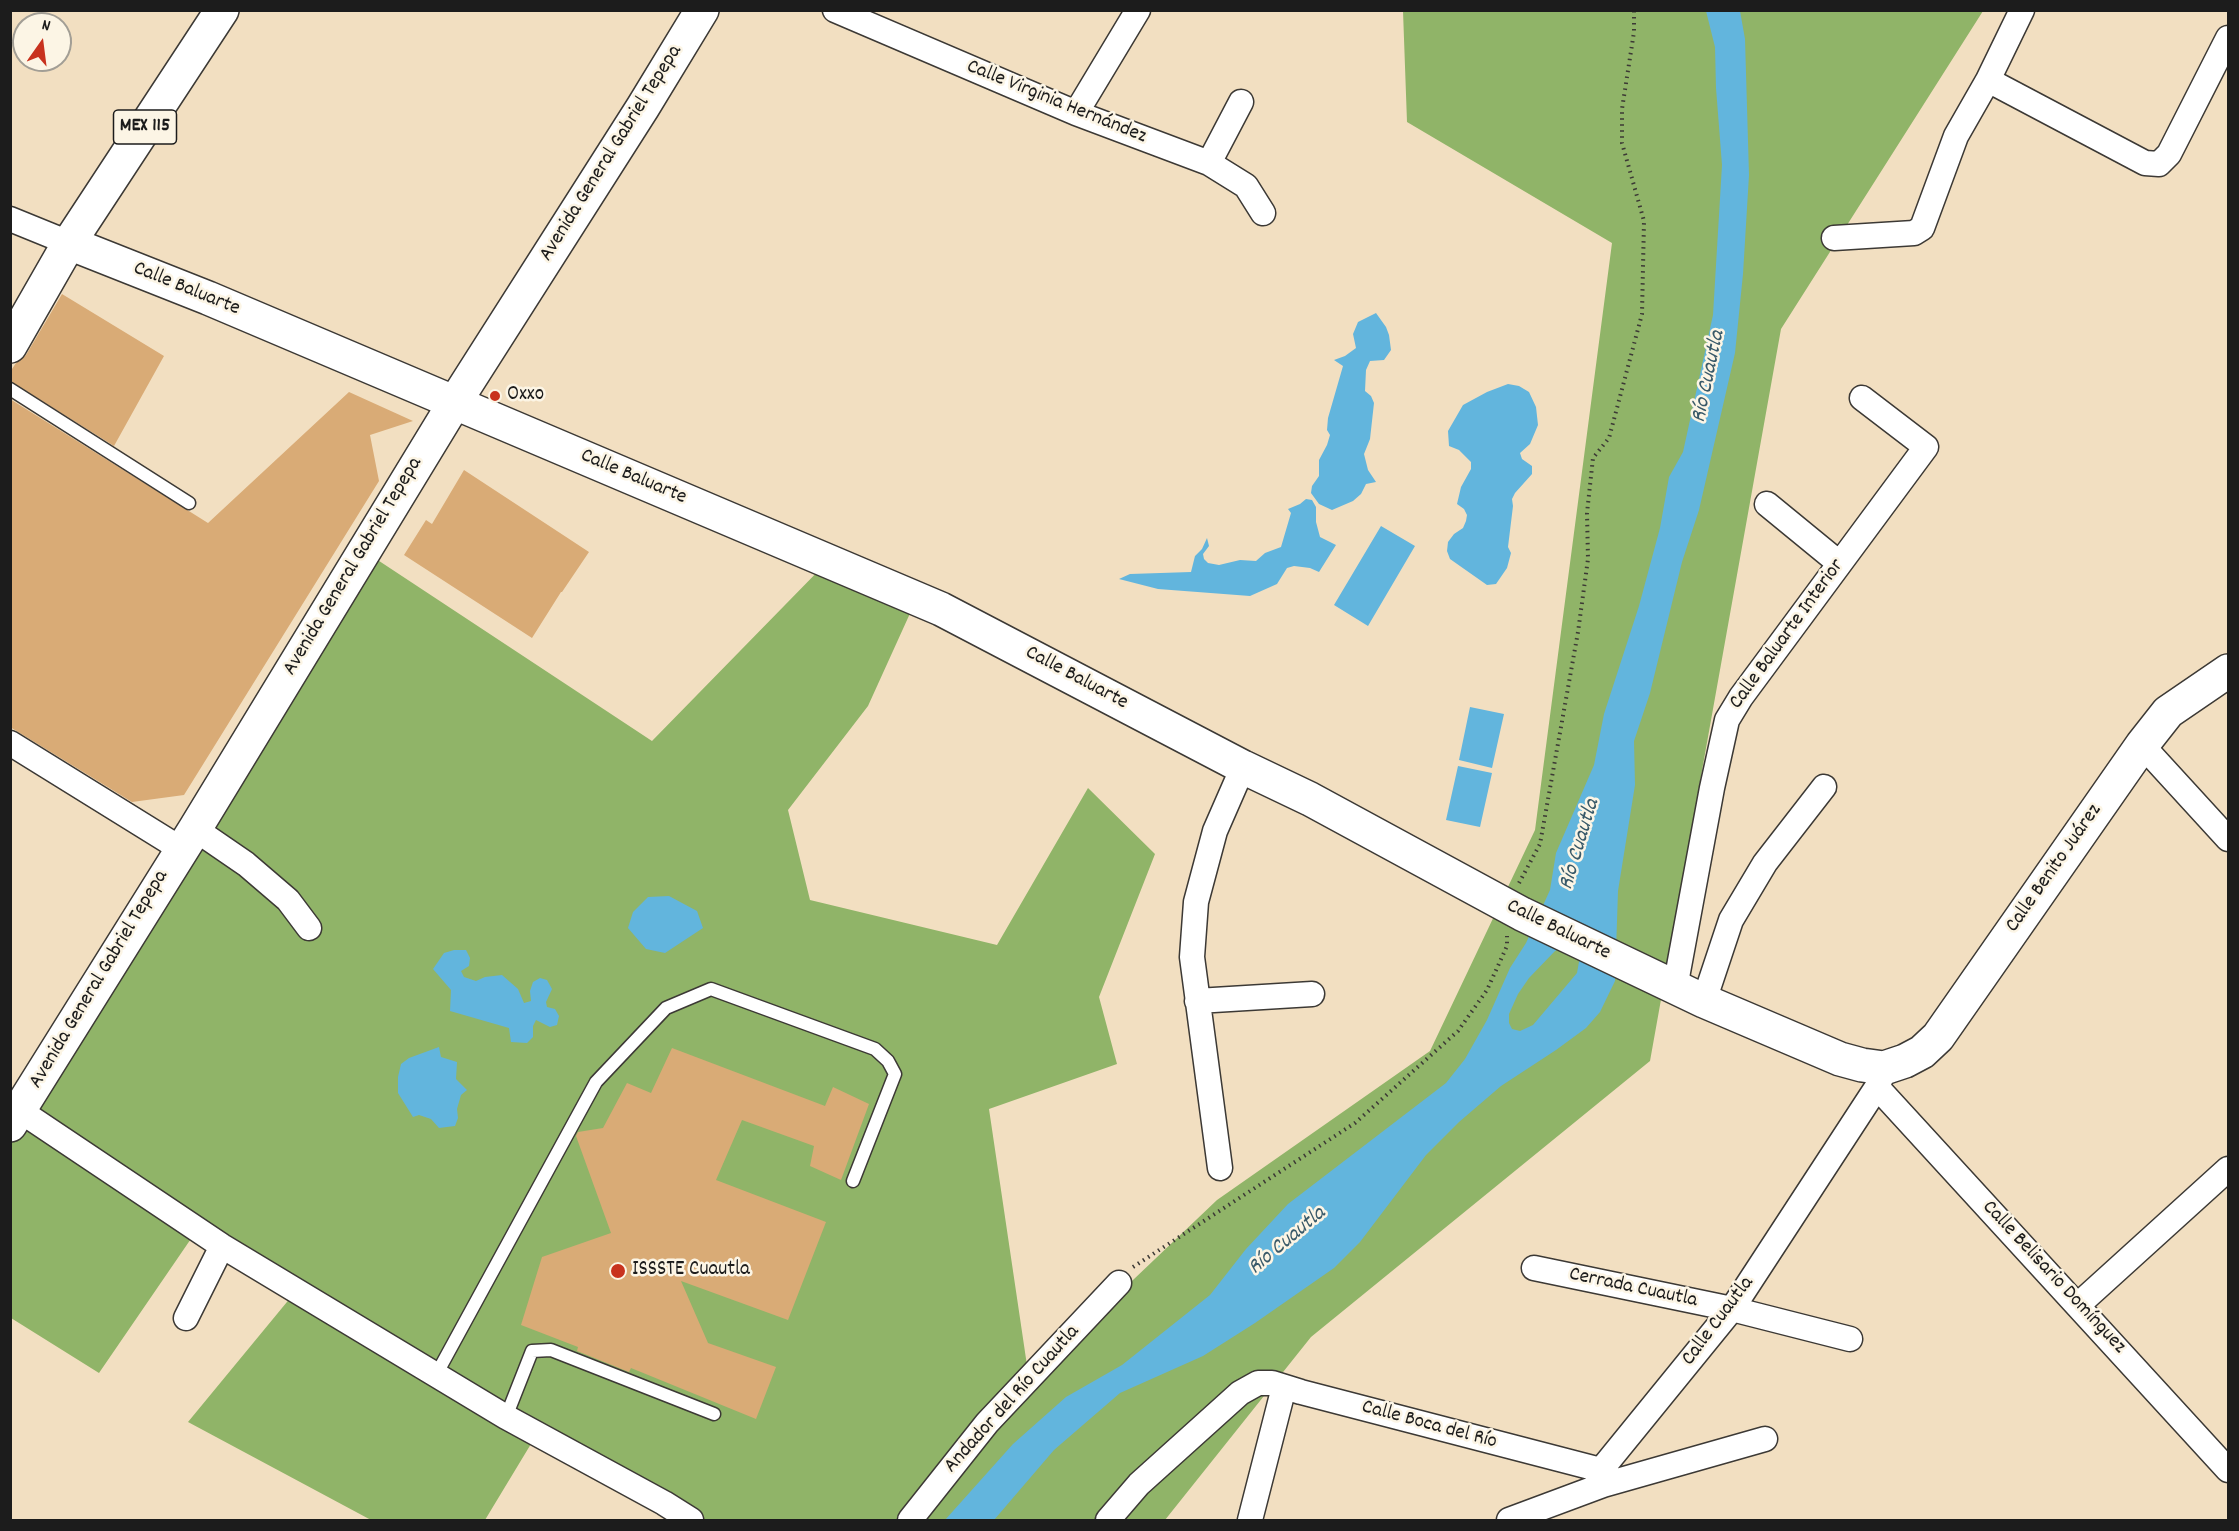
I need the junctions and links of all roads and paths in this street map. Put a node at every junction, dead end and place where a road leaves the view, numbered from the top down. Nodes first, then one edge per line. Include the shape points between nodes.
1 (222, 10) edge
2 (702, 10) edge
3 (835, 10) edge
4 (1138, 10) edge
5 (1634, 10) edge
6 (2022, 10) edge
7 (2229, 38) edge
8 (1988, 80) junction
9 (1241, 102) dead end
10 (1076, 113) junction
11 (1209, 163) junction
12 (1263, 213) dead end
13 (10, 219) edge
14 (1834, 238) dead end
15 (69, 243) junction
16 (10, 346) edge
17 (10, 388) edge
18 (1862, 398) dead end
19 (455, 402) junction
20 (189, 503) dead end
21 (1767, 504) dead end
22 (1839, 563) junction
23 (2229, 671) edge
24 (10, 743) edge
25 (2142, 745) junction
26 (1243, 767) junction
27 (1824, 787) dead end
28 (188, 839) junction
29 (2229, 839) edge
30 (1514, 910) junction
31 (309, 927) dead end
32 (1675, 988) junction
33 (1312, 994) dead end
34 (1197, 1001) junction
35 (1704, 1001) junction
36 (1881, 1078) junction
37 (14, 1113) edge
38 (1220, 1168) dead end
39 (2229, 1169) edge
40 (853, 1181) dead end
41 (222, 1246) junction
42 (1534, 1268) dead end
43 (1119, 1283) joint
44 (2078, 1305) junction
45 (1732, 1310) junction
46 (186, 1318) dead end
47 (1850, 1339) dead end
48 (436, 1375) junction
49 (1284, 1387) junction
50 (714, 1414) dead end
51 (506, 1417) junction
52 (1766, 1439) dead end
53 (2229, 1470) edge
54 (1602, 1478) junction
55 (691, 1521) edge
56 (910, 1521) edge
57 (1108, 1521) edge
58 (1250, 1521) edge
59 (1509, 1521) edge

1 - 15 street, MEX 115
2 - 19 street, Avenida General Gabriel Tepepa
3 - 10 street, Calle Virginia Hernández
4 - 10 street
5 - 30 path via 1622,142 1644,221 1641,314 1609,438 1593,458 1587,513 1588,559 1578,632 1540,844
6 - 8 street
7 - 8 street via 2169,154 2159,164 2145,163
8 - 14 street via 1956,136 1922,228 1914,233
9 - 11 street
10 - 11 street, Calle Virginia Hernández
11 - 12 street, Calle Virginia Hernández via 1246,186
13 - 15 street, Calle Baluarte
15 - 16 street, MEX 115
15 - 19 street, Calle Baluarte
17 - 20 lane
18 - 22 street, Calle Baluarte Interior via 1926,447
19 - 26 street, Calle Baluarte via 941,609
19 - 28 street, Avenida General Gabriel Tepepa
21 - 22 street
22 - 32 street, Calle Baluarte Interior via 1727,720
23 - 25 street, Calle Benito Juárez via 2168,712
24 - 28 street
25 - 29 street
25 - 36 street, Calle Benito Juárez via 1938,1037
26 - 30 street, Calle Baluarte
26 - 34 street via 1215,831 1196,902 1192,957
27 - 35 street via 1765,863 1731,920
28 - 31 street via 246,864 288,900
28 - 37 street, Avenida General Gabriel Tepepa
30 - 32 street, Calle Baluarte
30 - 43 path via 1507,946 1487,990 1458,1031 1356,1123 1132,1268
32 - 35 street, Calle Baluarte
33 - 34 street
34 - 38 street
35 - 36 street, Calle Baluarte via 1862,1065
36 - 44 street, Calle Belisario Domínguez
36 - 45 street, Calle Cuautla
37 - 41 street
39 - 44 street
40 - 48 lane via 895,1074 888,1061 875,1049 711,989 666,1008 596,1082
41 - 46 street
41 - 48 street
42 - 45 street, Cerrada Cuautla
43 - 56 street, Andador del Río Cuautla via 987,1423
44 - 53 street, Calle Belisario Domínguez
45 - 47 street, Cerrada Cuautla
45 - 54 street, Calle Cuautla
48 - 51 street
49 - 54 street, Calle Boca del Río
49 - 57 street, Calle Boca del Río via 1258,1383 1240,1393 1148,1476
49 - 58 street
50 - 51 lane via 551,1350 532,1352
51 - 55 street
52 - 54 street
54 - 59 street, Calle Cuautla

